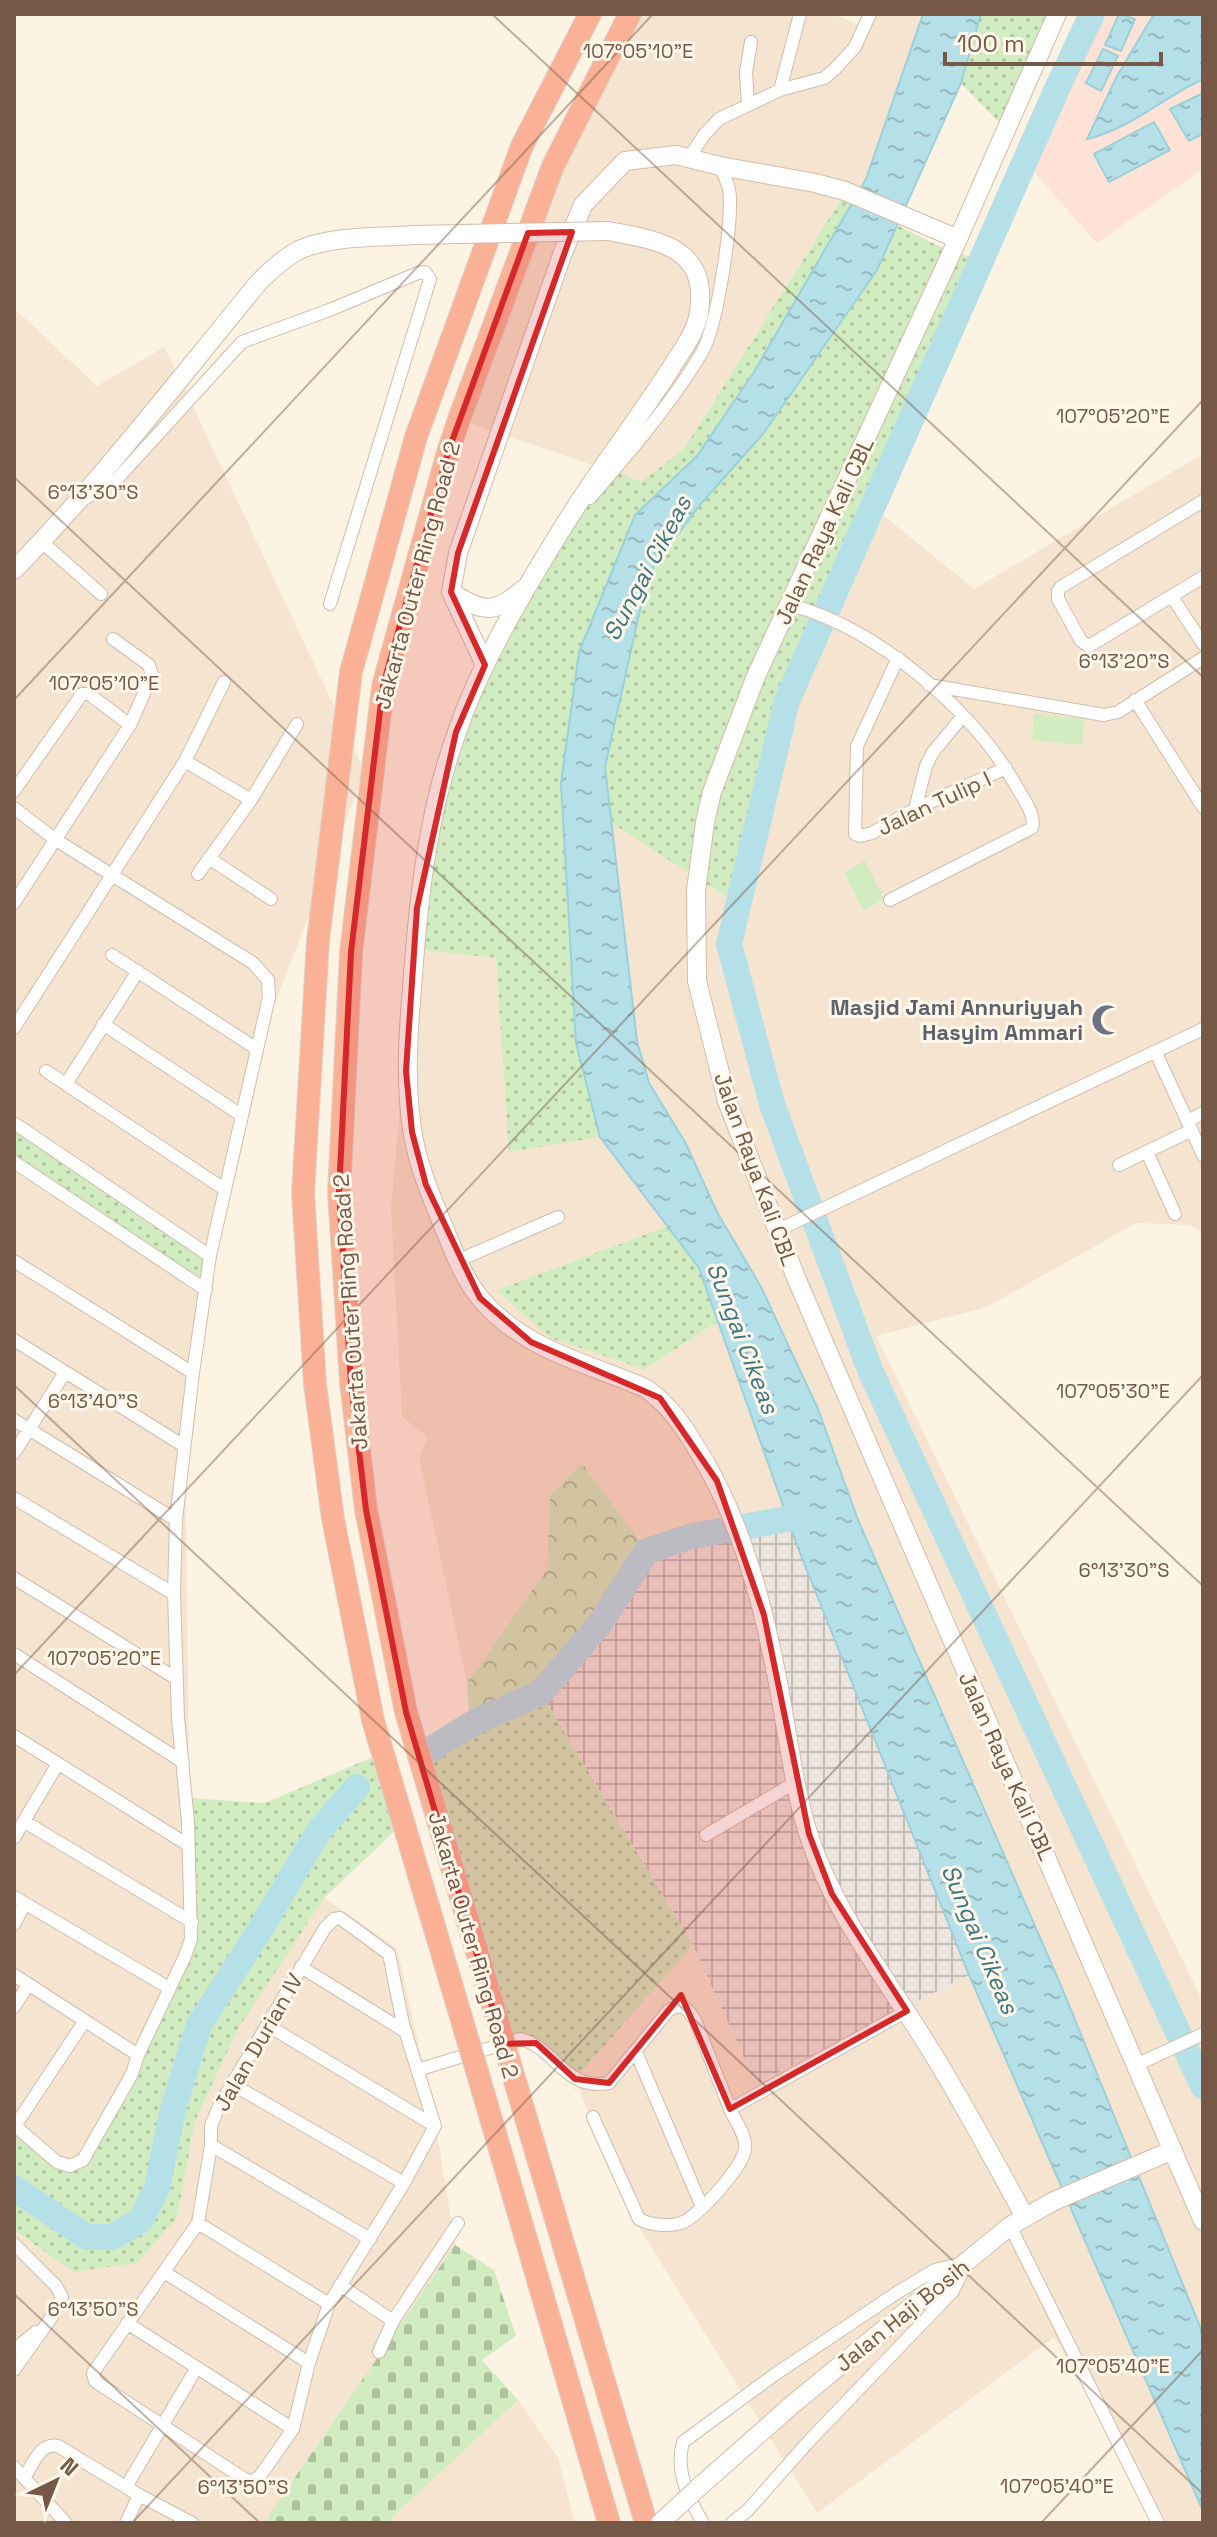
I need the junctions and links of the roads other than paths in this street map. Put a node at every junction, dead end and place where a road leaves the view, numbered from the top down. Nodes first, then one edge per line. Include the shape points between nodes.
1 (590, 14) edge
2 (630, 14) edge
3 (800, 14) edge
4 (870, 14) edge
5 (1057, 14) edge
6 (751, 42) dead end
7 (780, 90) junction
8 (748, 104) junction
9 (689, 158) junction
10 (720, 166) junction
11 (958, 239) junction
12 (1203, 501) edge
13 (70, 508) junction
14 (556, 537) junction
15 (42, 542) junction
16 (14, 570) edge
17 (1203, 577) edge
18 (528, 585) junction
19 (451, 592) junction
20 (101, 594) dead end
21 (1172, 597) junction
22 (330, 604) dead end
23 (791, 605) junction
24 (113, 639) dead end
25 (1203, 644) edge
26 (898, 658) junction
27 (1203, 658) edge
28 (485, 665) junction
29 (224, 682) dead end
30 (929, 685) junction
31 (1135, 700) junction
32 (963, 716) junction
33 (297, 724) dead end
34 (130, 725) junction
35 (185, 761) junction
36 (1006, 768) junction
37 (19, 771) edge
38 (14, 791) edge
39 (251, 800) junction
40 (1203, 807) edge
41 (14, 808) edge
42 (915, 809) junction
43 (56, 840) junction
44 (209, 858) junction
45 (198, 874) dead end
46 (112, 875) junction
47 (271, 899) dead end
48 (15, 900) edge
49 (890, 900) dead end
50 (112, 955) dead end
51 (138, 971) junction
52 (103, 1024) junction
53 (14, 1028) edge
54 (1203, 1029) edge
55 (257, 1049) junction
56 (1156, 1053) junction
57 (46, 1071) dead end
58 (66, 1084) junction
59 (1203, 1113) edge
60 (241, 1115) junction
61 (14, 1123) edge
62 (1190, 1125) junction
63 (1147, 1152) junction
64 (1203, 1155) edge
65 (14, 1162) edge
66 (1119, 1165) dead end
67 (224, 1189) junction
68 (1175, 1214) dead end
69 (558, 1217) dead end
70 (778, 1230) junction
71 (210, 1256) junction
72 (14, 1261) edge
73 (457, 1261) junction
74 (206, 1290) junction
75 (14, 1340) edge
76 (193, 1373) junction
77 (64, 1374) junction
78 (14, 1420) edge
79 (28, 1430) junction
80 (184, 1446) junction
81 (14, 1453) edge
82 (14, 1498) edge
83 (176, 1520) junction
84 (14, 1578) edge
85 (174, 1594) junction
86 (14, 1654) edge
87 (177, 1679) junction
88 (14, 1736) edge
89 (183, 1762) junction
90 (57, 1765) junction
91 (796, 1782) junction
92 (25, 1822) junction
93 (706, 1835) dead end
94 (14, 1838) edge
95 (188, 1845) junction
96 (19, 1900) edge
97 (192, 1922) junction
98 (14, 1924) edge
99 (301, 1967) junction
100 (14, 1975) edge
101 (28, 1985) junction
102 (169, 1988) junction
103 (14, 2007) edge
104 (907, 2011) junction
105 (84, 2022) junction
106 (267, 2025) junction
107 (406, 2032) junction
108 (1200, 2035) edge
109 (636, 2052) junction
110 (138, 2055) junction
111 (1136, 2065) junction
112 (417, 2070) junction
113 (230, 2083) junction
114 (730, 2109) junction
115 (593, 2117) dead end
116 (14, 2126) edge
117 (435, 2126) junction
118 (211, 2145) junction
119 (1173, 2150) junction
120 (404, 2183) junction
121 (702, 2207) junction
122 (1018, 2221) junction
123 (1203, 2221) edge
124 (198, 2223) junction
125 (458, 2223) dead end
126 (370, 2239) junction
127 (17, 2253) edge
128 (967, 2263) junction
129 (164, 2272) junction
130 (340, 2285) junction
131 (329, 2304) junction
132 (51, 2318) junction
133 (393, 2321) junction
134 (127, 2323) junction
135 (14, 2350) edge
136 (379, 2352) dead end
137 (309, 2363) junction
138 (196, 2369) junction
139 (14, 2370) edge
140 (163, 2425) junction
141 (293, 2429) junction
142 (14, 2467) edge
143 (24, 2478) junction
144 (126, 2487) junction
145 (139, 2495) junction
146 (66, 2523) edge
147 (126, 2523) edge
148 (192, 2523) edge
149 (609, 2523) edge
150 (646, 2523) edge
151 (660, 2523) edge
152 (703, 2523) edge
153 (732, 2523) edge
154 (1158, 2523) edge

1 - 149 highway, Jakarta Outer Ring Road 2, bridge via 522,146 426,408 351,672 318,941 303,1193 316,1396 333,1519 373,1720
2 - 150 highway, Jakarta Outer Ring Road 2, bridge via 553,166 480,364 448,452 383,686 351,952 339,1192 351,1383 366,1510 406,1712
3 - 7 street
4 - 7 street via 855,47 835,69 824,78
5 - 11 street, Jalan Raya Kali CBL
6 - 8 street
7 - 8 street
8 - 9 street via 710,126
9 - 10 street
9 - 19 street via 625,161 583,205 458,553
10 - 11 street via 815,183
10 - 14 street via 729,189 729,213 704,350 636,446
11 - 23 street, Jalan Raya Kali CBL
12 - 21 street via 1058,591 1059,605 1089,646
13 - 14 street, bridge via 259,282 298,251 320,242 413,235 608,231 662,241 694,270 699,312 692,334
13 - 15 street
13 - 22 street via 117,479 242,342 425,272 430,279
14 - 18 street
15 - 16 street
15 - 20 street
17 - 21 street
18 - 19 street via 493,609 472,606
18 - 28 street
19 - 28 street
21 - 25 street
23 - 26 street via 814,611
23 - 70 street, Jalan Raya Kali CBL via 756,676 712,792 695,917 697,981 717,1063
24 - 34 street via 153,672
26 - 30 street
26 - 42 street, Jalan Tulip I via 857,746 855,834 872,833
27 - 31 street
28 - 73 street via 456,732 424,864 406,1071 418,1161
29 - 35 street
30 - 31 street via 1104,715
30 - 32 street
31 - 40 street
32 - 36 street
32 - 42 street via 933,752
33 - 39 street
34 - 37 street via 82,694
34 - 43 street
35 - 39 street
35 - 46 street
36 - 42 street, Jalan Tulip I
36 - 49 street via 1034,818 1032,828
37 - 38 street
39 - 44 street
41 - 43 street
43 - 46 street
43 - 48 street
44 - 45 street
44 - 47 street
46 - 53 street
46 - 55 street via 253,963 268,980
50 - 51 street
51 - 52 street
51 - 55 street
52 - 58 street
52 - 60 street
54 - 56 street
55 - 60 street
56 - 62 street
56 - 70 street
57 - 58 street
58 - 67 street
59 - 62 street
60 - 67 street
61 - 71 street
62 - 63 street
62 - 64 street
63 - 66 street
63 - 68 street
65 - 74 street
67 - 71 street
69 - 73 street
70 - 111 street, Jalan Raya Kali CBL
71 - 74 street
72 - 76 street
73 - 91 street via 480,1298 531,1342 645,1388 683,1425 717,1481 750,1564
74 - 76 street
75 - 77 street
76 - 80 street
77 - 79 street
77 - 80 street
78 - 79 street
79 - 81 street
79 - 83 street
80 - 83 street
82 - 85 street
83 - 85 street
84 - 87 street
85 - 87 street
86 - 89 street
87 - 89 street
88 - 90 street
89 - 95 street
90 - 92 street
90 - 95 street
91 - 93 street
91 - 104 street via 832,1894
92 - 94 street
92 - 97 street
95 - 97 street
96 - 98 street
96 - 102 street
97 - 102 street via 189,1948
99 - 106 street, Jalan Durian IV
99 - 107 street
99 - 107 street, Jalan Durian IV via 325,1928 340,1918 389,1954
100 - 101 street
101 - 103 street
101 - 105 street
102 - 110 street
104 - 114 street
104 - 122 street
105 - 110 street
105 - 116 street
106 - 113 street, Jalan Durian IV
106 - 117 street
107 - 112 street, Jalan Durian IV
108 - 111 street
109 - 112 street via 609,2083 595,2085 575,2079 536,2043 520,2039
109 - 114 street via 668,2011 686,2007
109 - 121 street
110 - 116 street via 109,2117 76,2165 57,2162
111 - 119 street, Jalan Raya Kali CBL
112 - 117 street, Jalan Durian IV
113 - 118 street, Jalan Durian IV via 211,2126
113 - 120 street
114 - 121 street via 745,2142 743,2158
115 - 121 street via 639,2219 648,2224 680,2223
117 - 120 street
118 - 124 street, Jalan Durian IV
118 - 126 street
119 - 122 street, Jalan Haji Bosih
119 - 123 street, Jalan Raya Kali CBL
120 - 126 street
122 - 128 street, Jalan Haji Bosih
122 - 154 street
124 - 129 street, Jalan Durian IV
124 - 131 street
125 - 133 street
126 - 130 street
127 - 132 street via 61,2293
128 - 151 street, Jalan Haji Bosih, bridge via 793,2404
128 - 152 street via 935,2270 898,2292 683,2442 681,2475
128 - 153 street via 953,2291
129 - 134 street, Jalan Durian IV
129 - 137 street
130 - 131 street
130 - 133 street
131 - 137 street
132 - 135 street
132 - 139 street
133 - 136 street
134 - 138 street
134 - 140 street, Jalan Durian IV via 93,2373 95,2381
137 - 141 street
138 - 140 street
138 - 141 street
140 - 141 street via 253,2481
140 - 144 street
142 - 143 street
143 - 144 street via 44,2447 52,2444
143 - 146 street
144 - 145 street
145 - 147 street
145 - 148 street

